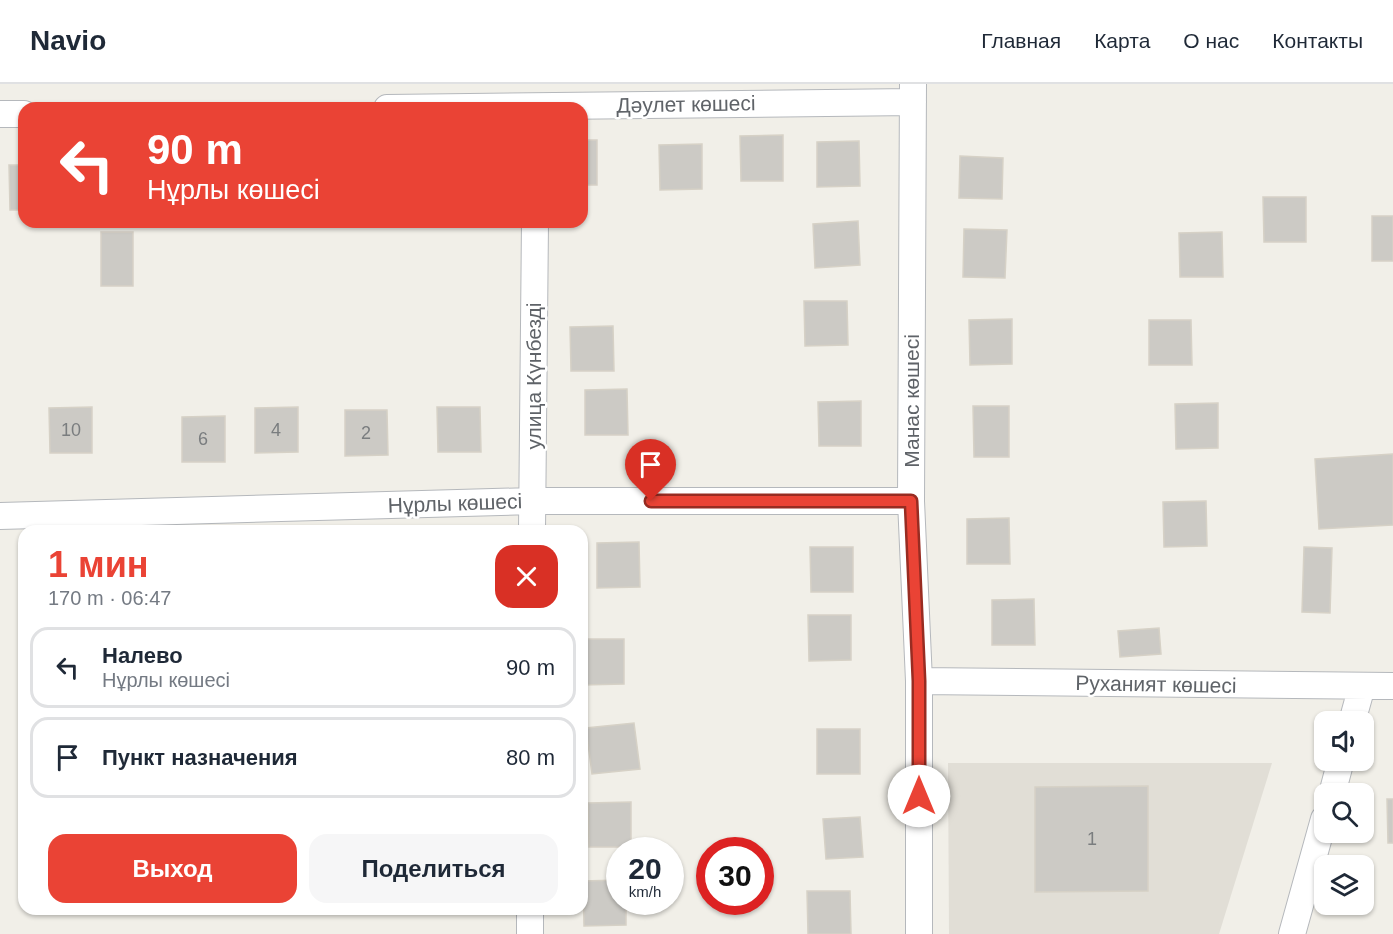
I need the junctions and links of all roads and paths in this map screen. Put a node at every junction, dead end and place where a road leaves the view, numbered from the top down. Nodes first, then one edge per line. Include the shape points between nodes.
1 (913, 93) edge
2 (588, 105) edge
3 (0, 114) edge
4 (18, 114) edge
5 (535, 228) edge
6 (532, 501) junction
7 (911, 501) junction
8 (0, 516) edge
9 (532, 525) edge
10 (919, 681) junction
11 (1362, 686) junction
12 (1393, 686) edge
13 (1355, 711) edge
14 (1317, 843) edge
15 (530, 915) edge
16 (530, 934) edge
17 (919, 934) edge
18 (1292, 934) edge

1 - 2 street, Дәулет көшесі
1 - 7 street, Манас көшесі
3 - 4 street
5 - 6 street, улица Күнбезді
6 - 7 street, Нұрлы көшесі
6 - 8 street, Нұрлы көшесі
6 - 9 street, улица Күнбезді
7 - 10 street, Манас көшесі
10 - 11 street, Руханият көшесі
10 - 17 street, Манас көшесі
11 - 12 street, Руханият көшесі
11 - 13 street
14 - 18 street
15 - 16 street

